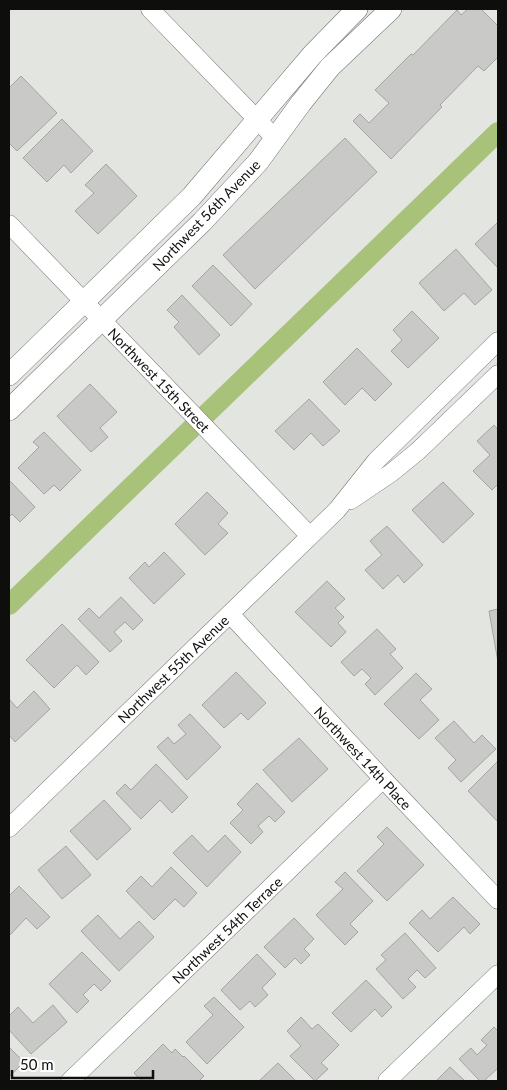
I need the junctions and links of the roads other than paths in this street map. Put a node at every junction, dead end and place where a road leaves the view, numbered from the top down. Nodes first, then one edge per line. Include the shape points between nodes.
1 (150, 9) edge
2 (357, 9) edge
3 (391, 9) edge
4 (258, 120) junction
5 (275, 138) junction
6 (9, 224) edge
7 (84, 302) junction
8 (102, 320) junction
9 (498, 340) edge
10 (498, 374) edge
11 (9, 375) edge
12 (9, 410) edge
13 (337, 510) junction
14 (310, 536) junction
15 (230, 614) junction
16 (383, 779) junction
17 (9, 828) edge
18 (498, 900) edge
19 (498, 974) edge
20 (70, 1081) edge
21 (387, 1081) edge

1 - 4 street
2 - 4 street, Northwest 56th Avenue via 312,54
3 - 5 street, Northwest 56th Avenue via 330,67
4 - 5 street
4 - 7 street, Northwest 56th Avenue via 192,196
5 - 8 street, Northwest 56th Avenue via 258,162 202,222
6 - 7 street, Northwest 15th Street
7 - 8 street, Northwest 15th Street
7 - 11 street, Northwest 56th Avenue
8 - 12 street, Northwest 56th Avenue
8 - 14 street, Northwest 15th Street
9 - 13 street, Northwest 55th Avenue via 376,461
10 - 13 street, Northwest 55th Avenue via 418,451
13 - 14 street, Northwest 55th Avenue
14 - 15 street, Northwest 55th Avenue
15 - 16 street, Northwest 14th Place
15 - 17 street, Northwest 55th Avenue
16 - 18 street, Northwest 14th Place
16 - 20 street, Northwest 54th Terrace
19 - 21 street

